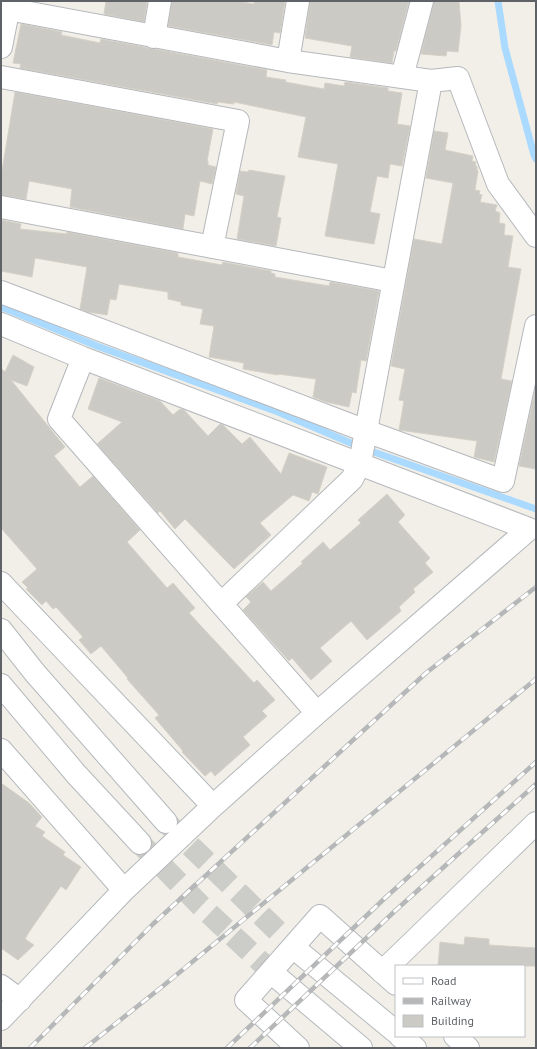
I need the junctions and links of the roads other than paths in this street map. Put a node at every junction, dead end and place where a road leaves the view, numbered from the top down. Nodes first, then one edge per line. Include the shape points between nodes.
1 (160, 1) edge
2 (298, 1) edge
3 (422, 1) edge
4 (9, 5) edge
5 (154, 37) junction
6 (1, 47) edge
7 (288, 61) junction
8 (1, 76) edge
9 (402, 77) junction
10 (431, 81) junction
11 (1, 207) edge
12 (536, 236) edge
13 (212, 247) junction
14 (393, 281) junction
15 (1, 292) edge
16 (1, 324) edge
17 (536, 326) edge
18 (83, 358) junction
19 (366, 431) junction
20 (360, 463) junction
21 (1, 583) edge
22 (222, 603) junction
23 (1, 630) edge
24 (1, 685) edge
25 (317, 713) junction
26 (1, 750) edge
27 (213, 806) junction
28 (166, 822) tunnel mouth
29 (536, 823) edge
30 (140, 843) tunnel mouth
31 (124, 890) junction
32 (299, 952) tunnel mouth
33 (401, 965) edge
34 (278, 978) tunnel mouth
35 (389, 978) edge
36 (1, 986) edge
37 (20, 1000) junction
38 (1, 1019) edge
39 (395, 1031) edge
40 (401, 1037) edge
41 (455, 1037) edge
42 (296, 1047) edge
43 (361, 1048) edge
44 (415, 1048) edge
45 (468, 1048) edge

1 - 5 street
2 - 7 street
3 - 9 street
4 - 5 street
4 - 6 street
5 - 7 street
7 - 9 street
8 - 13 street via 238,121
9 - 10 street
10 - 12 street via 458,78 498,184
10 - 14 street
11 - 13 street
13 - 14 street
14 - 19 street
15 - 19 street
16 - 18 street
17 - 19 street via 503,481
18 - 20 street
18 - 22 street via 59,419
19 - 20 street
20 - 22 street via 352,479
20 - 25 street via 529,529
21 - 27 street
22 - 25 street
23 - 28 street via 40,679
24 - 30 street via 76,774
25 - 27 street
26 - 31 street
27 - 31 street
29 - 33 street
31 - 37 street
32 - 39 street
34 - 43 street
35 - 42 street via 320,916 246,1000
36 - 37 street
37 - 38 street
40 - 44 street
41 - 45 street

